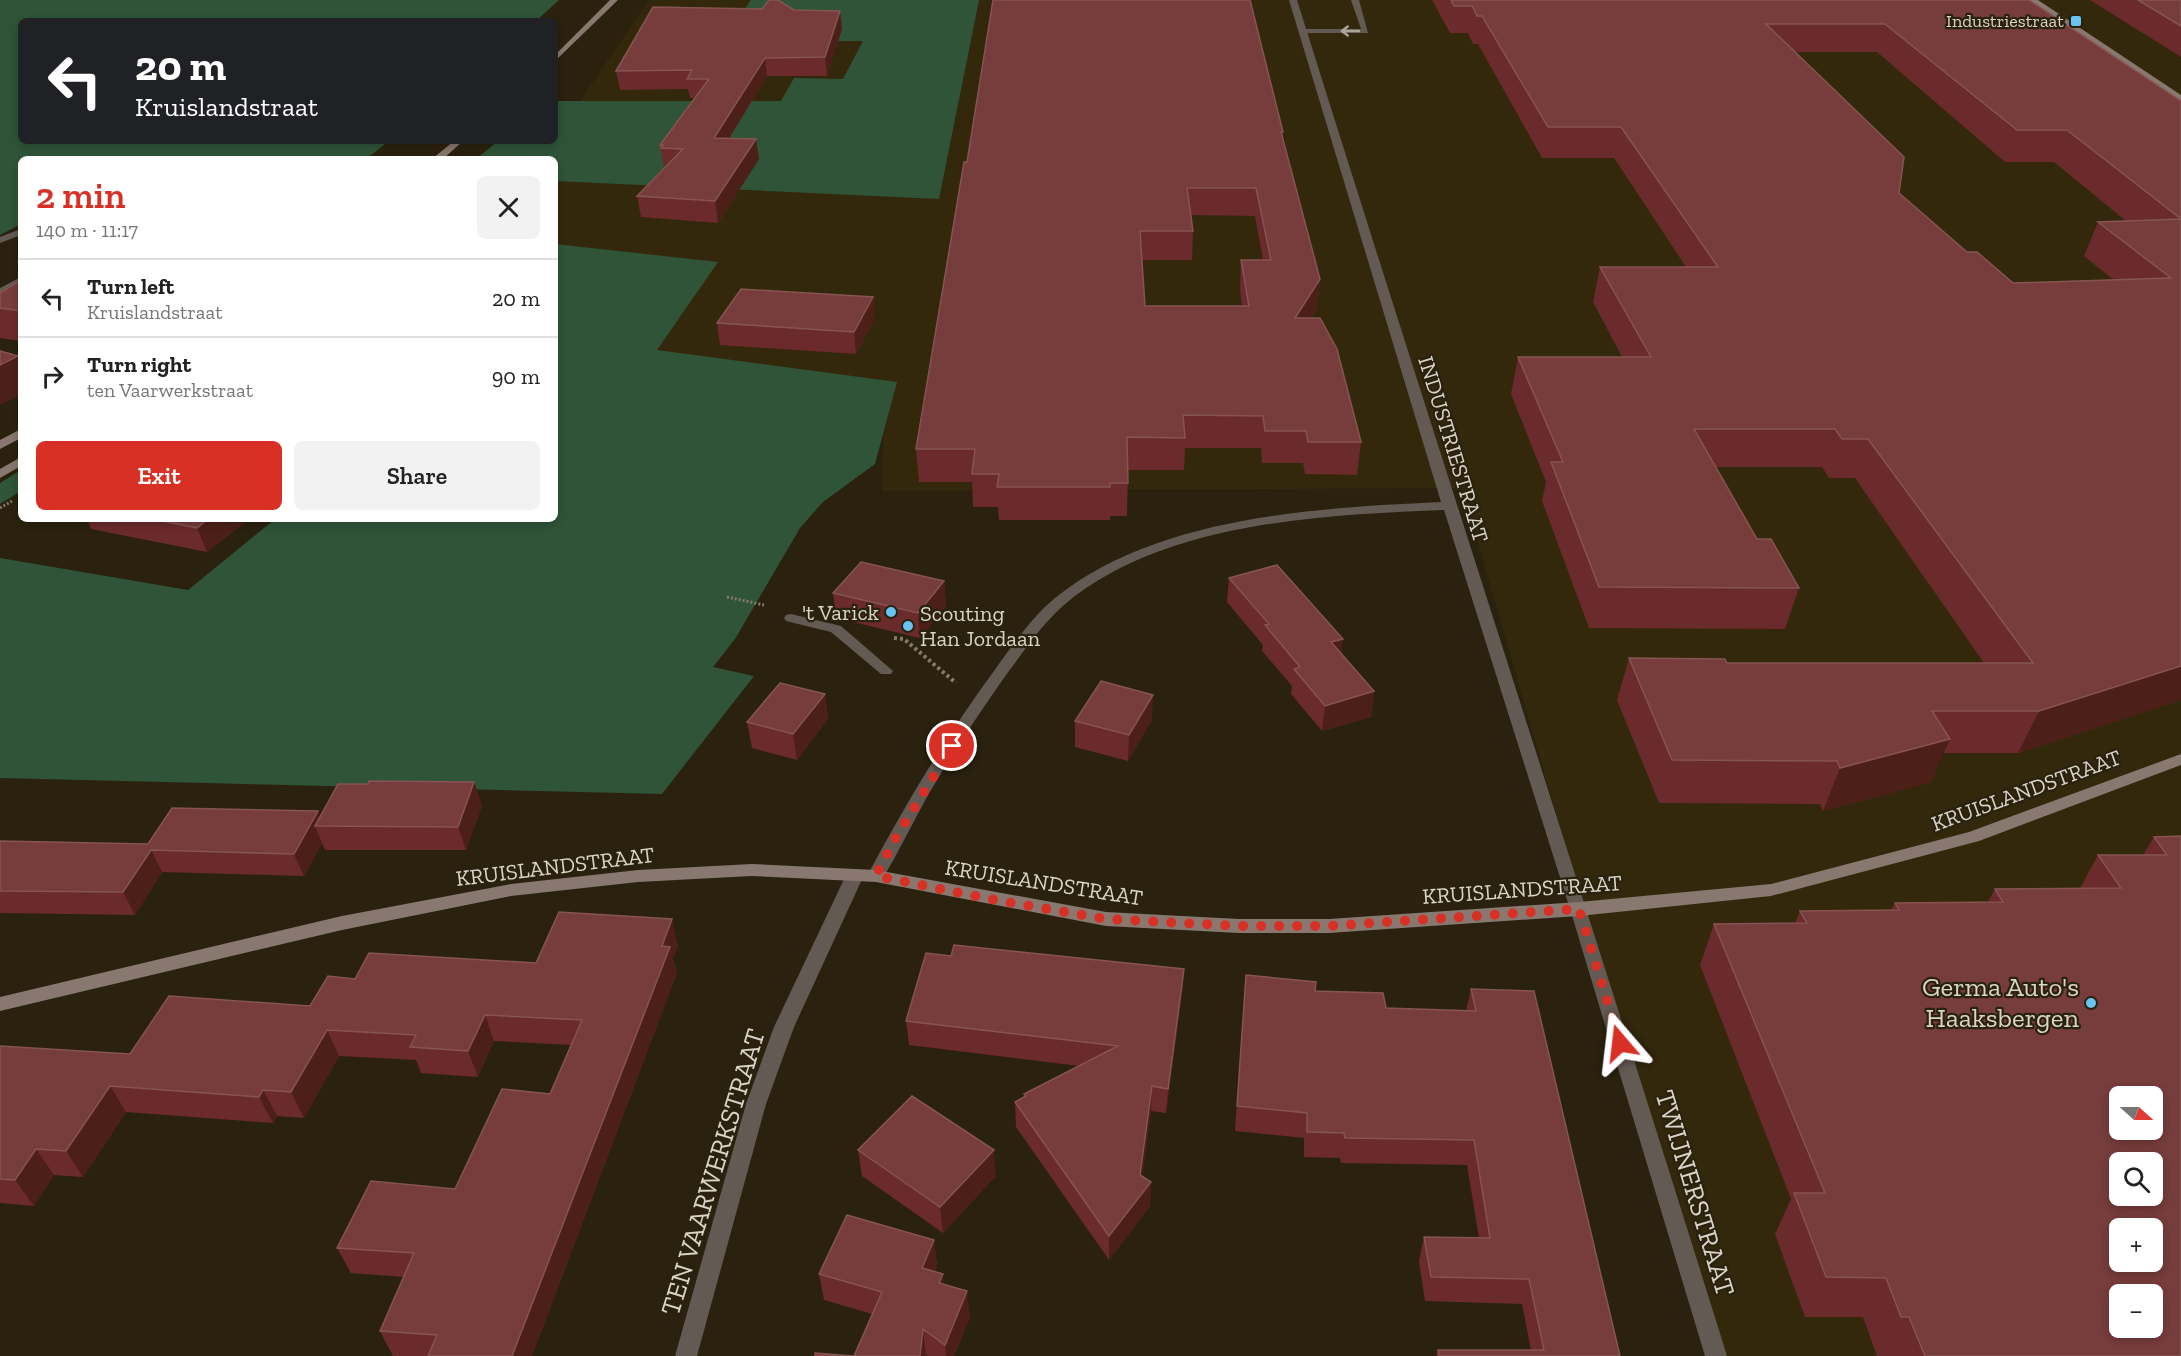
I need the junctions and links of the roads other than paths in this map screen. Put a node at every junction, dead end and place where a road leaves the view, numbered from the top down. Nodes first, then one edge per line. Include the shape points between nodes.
1 (614, 0) edge
2 (1293, 0) edge
3 (1355, 0) edge
4 (2033, 0) edge
5 (1303, 31) junction
6 (558, 56) edge
7 (2181, 99) edge
8 (455, 144) edge
9 (441, 156) edge
10 (18, 233) edge
11 (0, 240) edge
12 (18, 282) edge
13 (0, 292) edge
14 (18, 435) edge
15 (0, 445) edge
16 (18, 462) edge
17 (0, 474) edge
18 (1449, 506) junction
19 (790, 618) dead end
20 (886, 671) dead end
21 (2181, 759) edge
22 (855, 875) junction
23 (876, 876) junction
24 (1579, 909) junction
25 (0, 1004) edge
26 (686, 1356) edge
27 (1716, 1356) edge

1 - 6 street
2 - 5 street, INDUSTRIESTRAAT
3 -> 5 street via 1365,30
4 - 7 street
5 - 18 street, INDUSTRIESTRAAT
8 - 9 street
10 - 11 street
12 - 13 street
14 - 15 street
16 - 17 street
18 - 23 street via 1307,515 1178,539 1118,563 1065,597 1032,630 988,690
18 - 24 street, INDUSTRIESTRAAT
19 - 20 street via 836,629
21 - 24 street, KRUISLANDSTRAAT via 1973,837 1771,890
22 - 23 street, KRUISLANDSTRAAT
22 - 25 street, KRUISLANDSTRAAT via 741,871 638,876 511,890 342,923
22 - 26 street, TEN VAARWERKSTRAAT via 784,1026 756,1104
23 - 24 street, KRUISLANDSTRAAT via 1106,919 1239,926 1329,926
24 - 27 street, TWIJNERSTRAAT

